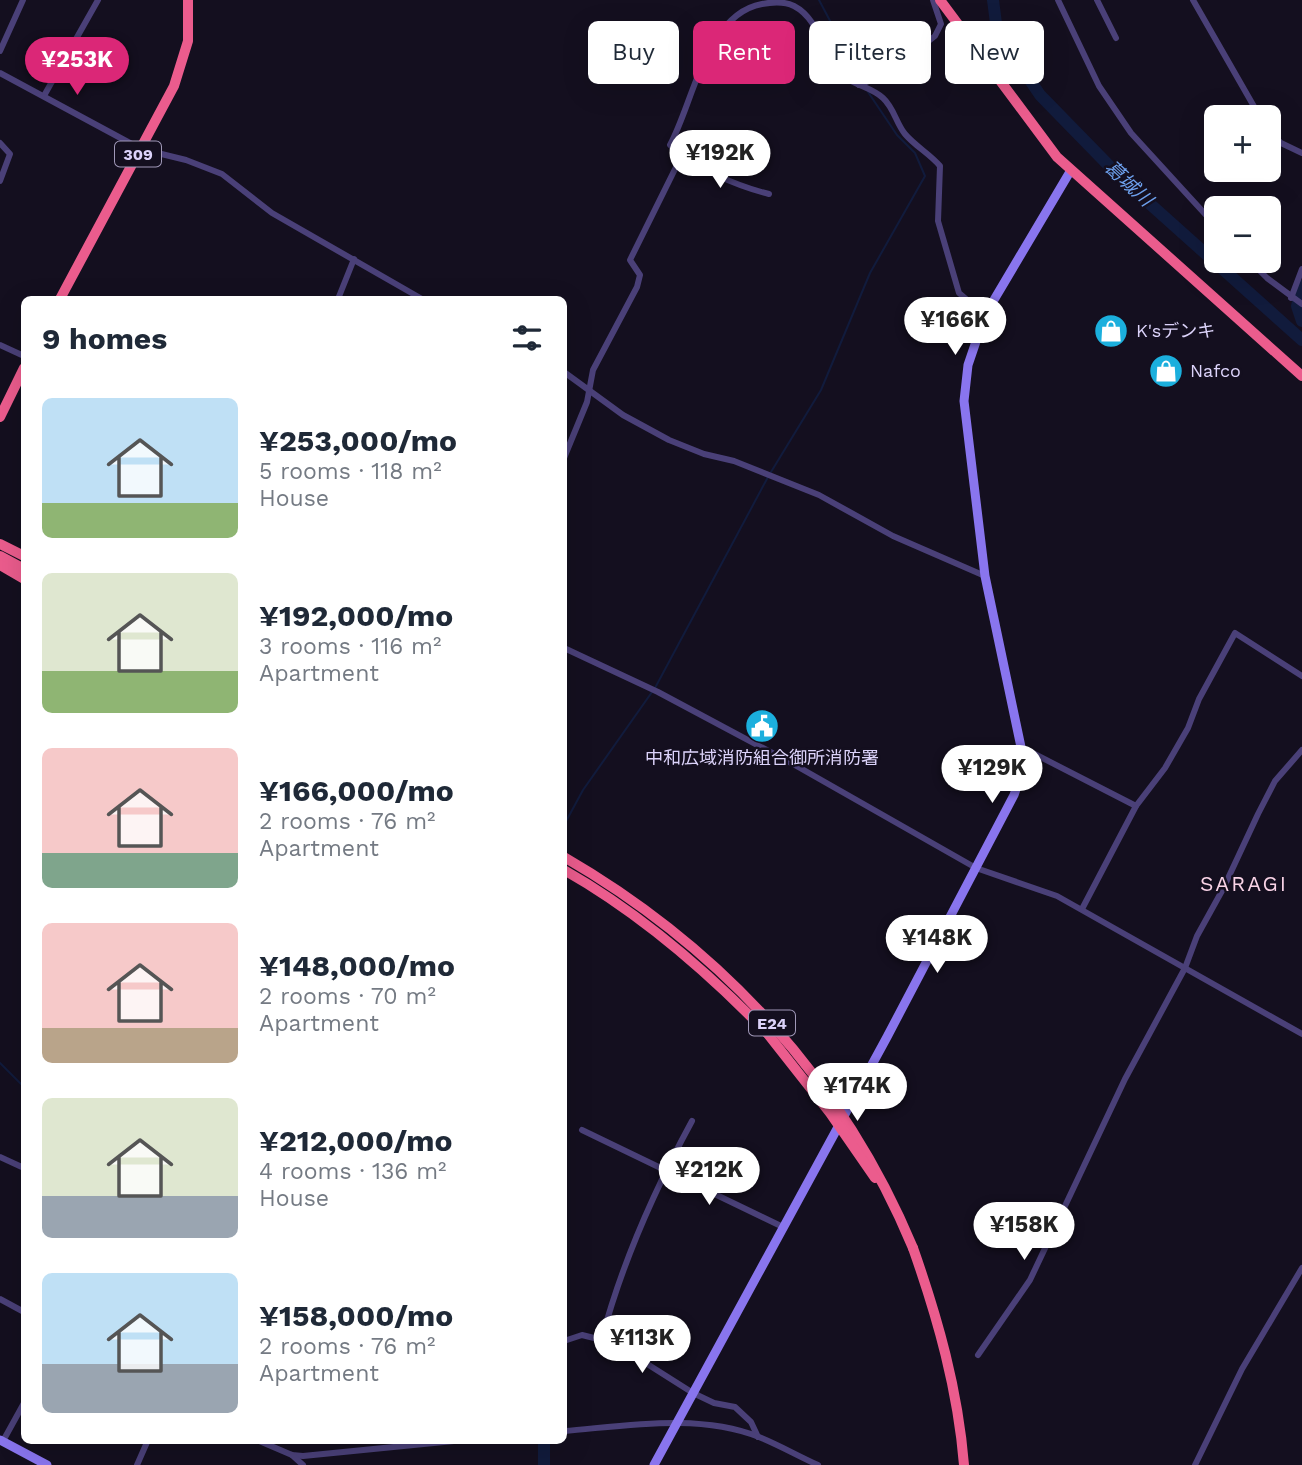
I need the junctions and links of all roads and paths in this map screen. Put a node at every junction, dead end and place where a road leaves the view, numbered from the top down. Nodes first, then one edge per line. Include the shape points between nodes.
1 (23, 0) edge
2 (98, 0) edge
3 (188, 0) edge
4 (933, 0) edge
5 (940, 0) edge
6 (1058, 0) edge
7 (1097, 0) edge
8 (1192, 0) edge
9 (756, 2) edge
10 (1116, 38) dead end
11 (0, 51) edge
12 (0, 73) edge
13 (860, 85) junction
14 (45, 94) junction
15 (1253, 105) edge
16 (0, 143) edge
17 (1281, 143) edge
18 (141, 149) junction
19 (1302, 153) edge
20 (681, 157) junction
21 (1071, 170) junction
22 (0, 181) edge
23 (769, 194) dead end
24 (1204, 213) edge
25 (354, 259) junction
26 (1302, 269) edge
27 (1263, 273) edge
28 (62, 296) edge
29 (339, 296) edge
30 (417, 296) edge
31 (1291, 298) junction
32 (1302, 304) edge
33 (985, 315) junction
34 (0, 345) edge
35 (21, 355) edge
36 (21, 374) edge
37 (567, 374) edge
38 (1302, 376) edge
39 (589, 391) junction
40 (0, 417) edge
41 (567, 450) edge
42 (0, 547) edge
43 (21, 555) edge
44 (0, 556) edge
45 (21, 560) edge
46 (21, 567) edge
47 (0, 568) edge
48 (985, 576) junction
49 (21, 579) edge
50 (567, 649) edge
51 (1302, 676) edge
52 (1021, 747) junction
53 (1302, 750) edge
54 (1136, 806) junction
55 (567, 859) edge
56 (976, 868) junction
57 (567, 871) edge
58 (1082, 909) junction
59 (1185, 968) junction
60 (1302, 1034) edge
61 (692, 1121) dead end
62 (582, 1130) dead end
63 (0, 1157) edge
64 (21, 1167) edge
65 (666, 1170) junction
66 (783, 1227) junction
67 (913, 1248) junction
68 (1302, 1268) edge
69 (0, 1299) edge
70 (21, 1310) edge
71 (602, 1338) junction
72 (567, 1340) edge
73 (978, 1355) dead end
74 (693, 1393) junction
75 (21, 1407) edge
76 (675, 1424) junction
77 (567, 1431) edge
78 (758, 1437) junction
79 (2, 1441) edge
80 (146, 1444) edge
81 (266, 1444) edge
82 (418, 1444) edge
83 (292, 1455) junction
84 (47, 1465) edge
85 (137, 1465) edge
86 (303, 1465) edge
87 (654, 1465) edge
88 (818, 1465) edge
89 (964, 1465) edge
90 (1195, 1465) edge

1 - 11 street
2 - 14 street
3 - 18 highway, 309 via 188,41 179,73
4 - 13 street via 941,24 935,36 888,73
5 - 21 highway via 1043,140
6 - 24 street via 1100,86 1131,134
7 - 10 street
8 - 15 street
9 - 13 street via 793,6 814,27 836,69
9 - 20 street via 720,34 703,65 670,145
12 - 14 street
13 - 33 street via 882,96 904,133 940,166 938,221 959,293
14 - 18 street
16 - 22 street via 10,154
17 - 19 street
18 - 25 street via 222,174 272,213
18 - 28 highway, 309
20 - 23 street
20 - 39 street via 630,260 640,275 637,287 593,370
21 - 33 street
21 - 38 highway
25 - 29 street
25 - 30 street
26 - 31 street
27 - 31 street
31 - 32 street
33 - 48 street via 968,366 964,401
34 - 35 street
36 - 40 highway
37 - 39 street
39 - 41 street
39 - 48 street via 669,440 820,495 893,536
42 - 43 highway
42 - 45 street
44 - 46 highway
47 - 49 highway
48 - 52 street
50 - 56 street via 659,692
51 - 54 street via 1235,633 1188,728
52 - 54 street
52 - 56 street via 1021,775 1014,795
53 - 59 street via 1275,782 1196,936
54 - 58 street
55 - 67 highway, E24, bridge via 635,901 703,954 789,1041 860,1140
56 - 58 street
56 - 66 street
57 - 67 highway, E24, bridge via 666,939 767,1033 853,1145
58 - 59 street
59 - 60 street
59 - 73 street via 1125,1079 1030,1280
61 - 65 street
62 - 65 street
63 - 64 street
65 - 66 street
65 - 71 street
66 - 74 street
67 - 89 highway, E24 via 942,1335
68 - 90 street via 1242,1369
69 - 70 street
71 - 72 street via 582,1335
71 - 74 street
74 - 76 street
74 - 78 street via 741,1411
75 - 79 street
76 - 77 street
76 - 78 street via 714,1426
76 - 87 street
78 - 88 street
79 - 84 street
80 - 85 street
81 - 83 street
82 - 83 street
83 - 86 street

